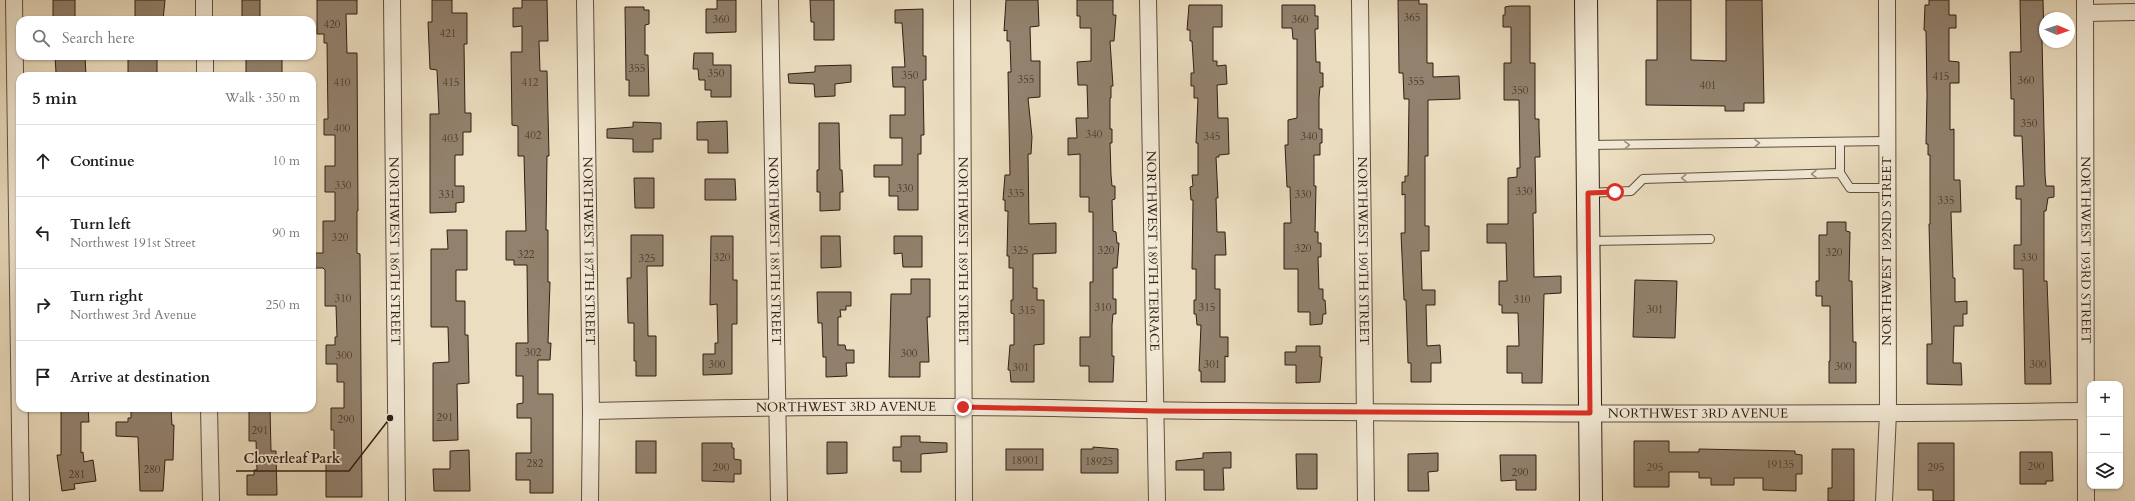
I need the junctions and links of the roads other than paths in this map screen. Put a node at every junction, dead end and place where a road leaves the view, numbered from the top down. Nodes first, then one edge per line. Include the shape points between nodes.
1 (14, 0) edge
2 (204, 0) edge
3 (392, 0) edge
4 (586, 0) edge
5 (770, 0) edge
6 (962, 0) edge
7 (1148, 0) edge
8 (1360, 0) edge
9 (1586, 0) edge
10 (1887, 0) edge
11 (2085, 6) edge
12 (2135, 12) edge
13 (204, 16) edge
14 (205, 60) edge
15 (205, 72) edge
16 (1840, 142) junction
17 (1887, 142) junction
18 (16, 143) edge
19 (1588, 145) junction
20 (1840, 173) junction
21 (1887, 188) junction
22 (1588, 193) junction
23 (1710, 239) dead end
24 (1589, 240) junction
25 (777, 407) junction
26 (963, 407) junction
27 (591, 411) junction
28 (1156, 411) junction
29 (2086, 411) junction
30 (20, 412) edge
31 (209, 412) edge
32 (1365, 412) junction
33 (1590, 413) junction
34 (1888, 413) junction
35 (21, 501) edge
36 (211, 501) edge
37 (396, 501) edge
38 (590, 501) edge
39 (779, 501) edge
40 (964, 501) edge
41 (1157, 501) edge
42 (1366, 501) edge
43 (1591, 501) edge
44 (1884, 501) edge
45 (2086, 501) edge

1 - 18 street
2 - 13 street
3 - 37 street, NORTHWEST 186TH STREET
4 - 27 street, NORTHWEST 187TH STREET
5 - 25 street, NORTHWEST 188TH STREET
6 - 26 street, NORTHWEST 189TH STREET
7 - 28 street, NORTHWEST 189TH TERRACE
8 - 32 street, NORTHWEST 190TH STREET
9 - 19 street
10 - 17 street, NORTHWEST 192ND STREET
11 - 12 street
11 - 29 street, NORTHWEST 193RD STREET
14 - 15 street
16 - 17 lane
19 -> 16 lane
16 - 20 lane
17 - 21 street, NORTHWEST 192ND STREET
19 - 22 street
20 - 21 lane via 1850,188
20 -> 22 lane via 1643,179 1631,191
21 - 34 street, NORTHWEST 192ND STREET
22 - 24 street
23 - 24 lane
24 - 33 street
25 - 26 street, NORTHWEST 3RD AVENUE
25 - 27 street, NORTHWEST 3RD AVENUE
25 - 39 street, NORTHWEST 188TH STREET
26 - 28 street, NORTHWEST 3RD AVENUE
26 - 40 street, NORTHWEST 189TH STREET
27 - 38 street, NORTHWEST 187TH STREET
28 - 32 street, NORTHWEST 3RD AVENUE
28 - 41 street, NORTHWEST 189TH TERRACE
29 - 34 street, NORTHWEST 3RD AVENUE
29 - 45 street, NORTHWEST 193RD STREET
30 - 35 street
31 - 36 street
32 - 33 street, NORTHWEST 3RD AVENUE
32 - 42 street, NORTHWEST 190TH STREET
33 - 34 street, NORTHWEST 3RD AVENUE
33 - 43 street
34 - 44 street, NORTHWEST 192ND STREET

